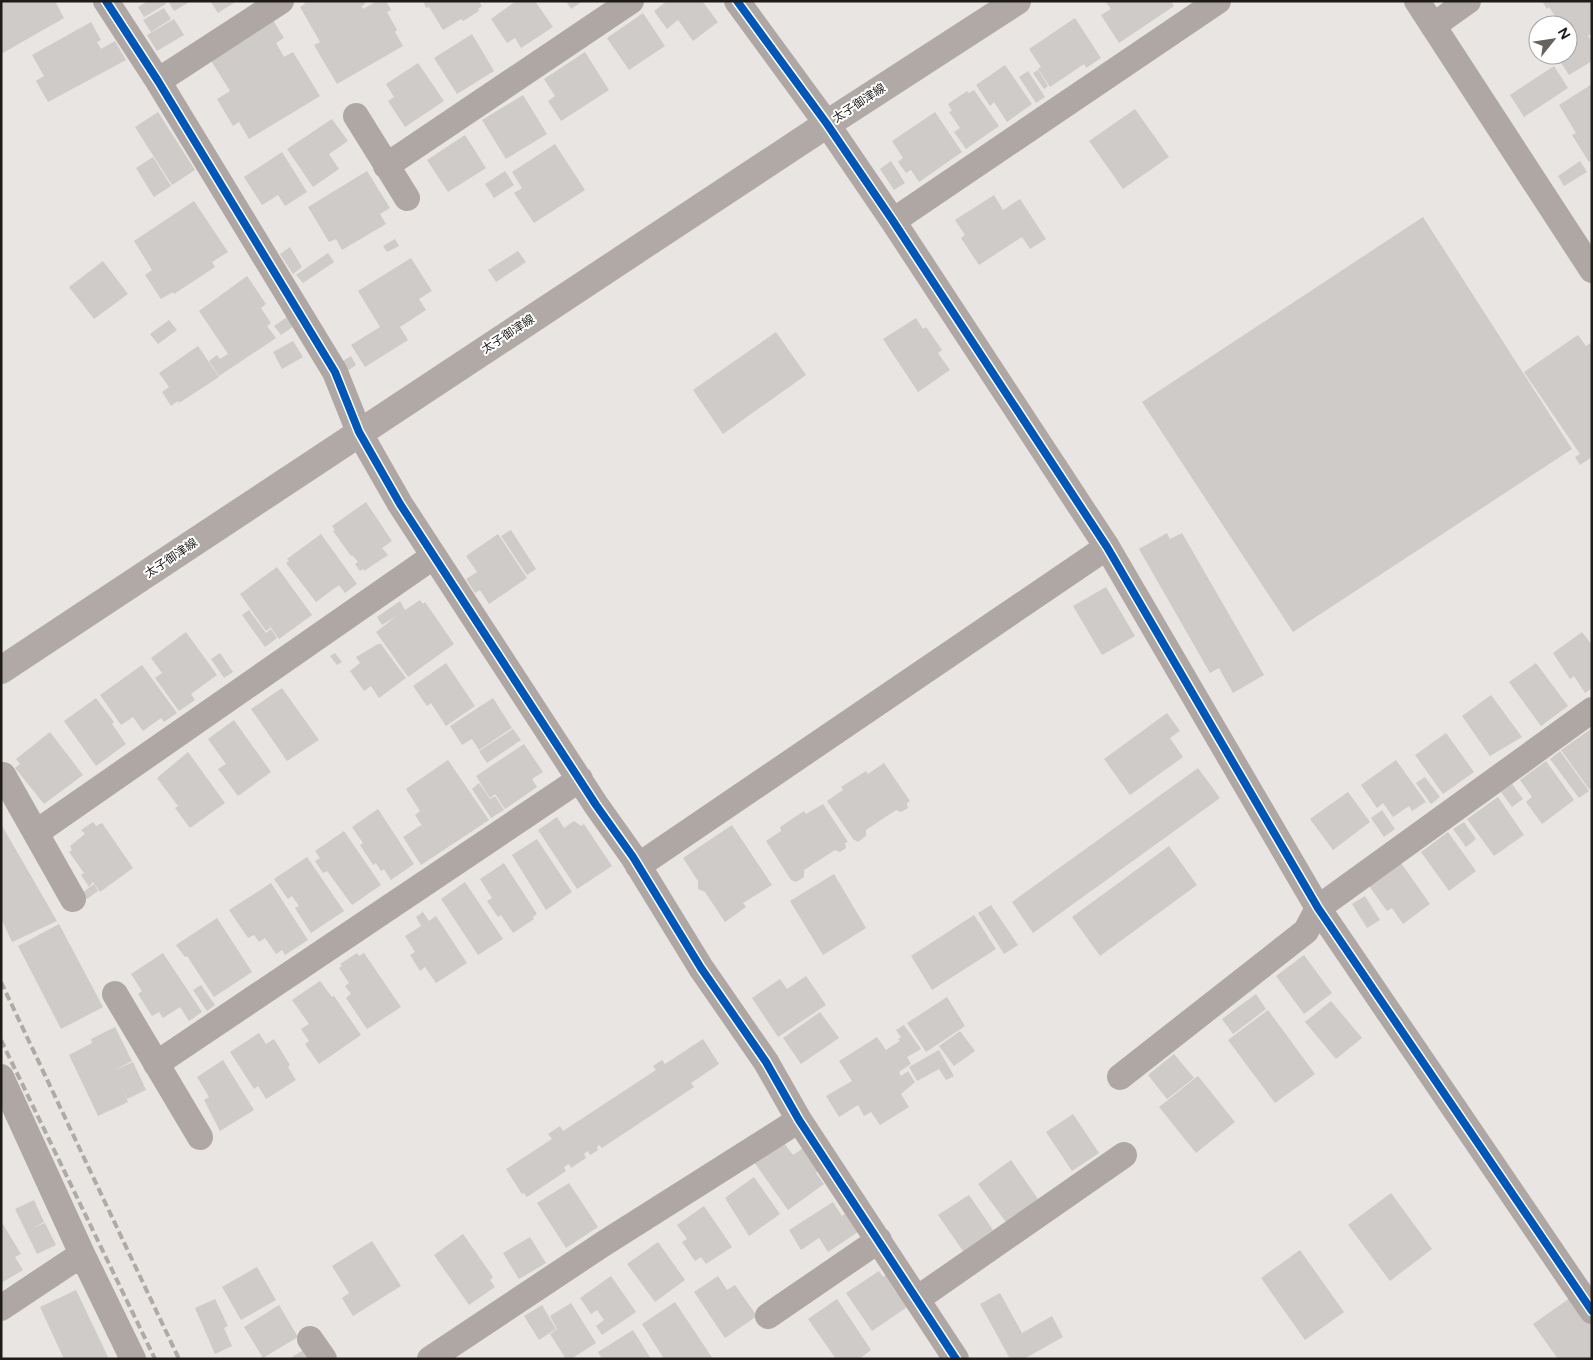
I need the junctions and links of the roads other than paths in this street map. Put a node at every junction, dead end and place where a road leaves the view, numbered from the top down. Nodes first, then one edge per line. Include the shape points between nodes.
1 (106, 1) edge
2 (281, 1) edge
3 (631, 1) edge
4 (737, 1) edge
5 (1218, 1) edge
6 (1418, 1) edge
7 (1468, 1) edge
8 (1011, 3) edge
9 (1434, 26) junction
10 (158, 81) junction
11 (356, 116) dead end
12 (827, 124) junction
13 (386, 166) junction
14 (407, 198) dead end
15 (894, 221) junction
16 (1592, 270) edge
17 (359, 432) junction
18 (1107, 547) junction
19 (434, 556) junction
20 (1, 670) edge
21 (1592, 710) edge
22 (3, 775) dead end
23 (580, 779) junction
24 (37, 832) junction
25 (638, 866) junction
26 (73, 899) dead end
27 (1318, 908) junction
28 (115, 994) dead end
29 (156, 1064) junction
30 (1, 1077) edge
31 (1120, 1077) dead end
32 (799, 1120) junction
33 (200, 1138) dead end
34 (1124, 1155) dead end
35 (878, 1240) junction
36 (82, 1254) junction
37 (917, 1300) junction
38 (1, 1308) edge
39 (1592, 1311) edge
40 (768, 1316) dead end
41 (949, 1356) edge
42 (133, 1359) edge
43 (430, 1359) edge

1 - 10 street
2 - 10 street
3 - 13 street
4 - 12 street
5 - 15 street
6 - 9 street
7 - 9 street
8 - 12 main road, 太子御津線
9 - 16 street
10 - 17 street via 335,372
11 - 13 street
12 - 15 street
12 - 17 main road, 太子御津線
13 - 14 street
15 - 18 street
17 - 19 street
17 - 20 main road, 太子御津線
18 - 25 street
18 - 27 street
19 - 23 street
19 - 24 street
21 - 27 street
22 - 24 street
23 - 25 street
23 - 29 street
24 - 26 street
25 - 32 street via 701,968 766,1062
27 - 31 street via 1306,931
27 - 39 street
28 - 29 street
29 - 33 street
30 - 36 street
32 - 35 street
32 - 43 street
34 - 37 street
35 - 37 street
35 - 40 street
36 - 38 street
36 - 42 street
37 - 41 street

